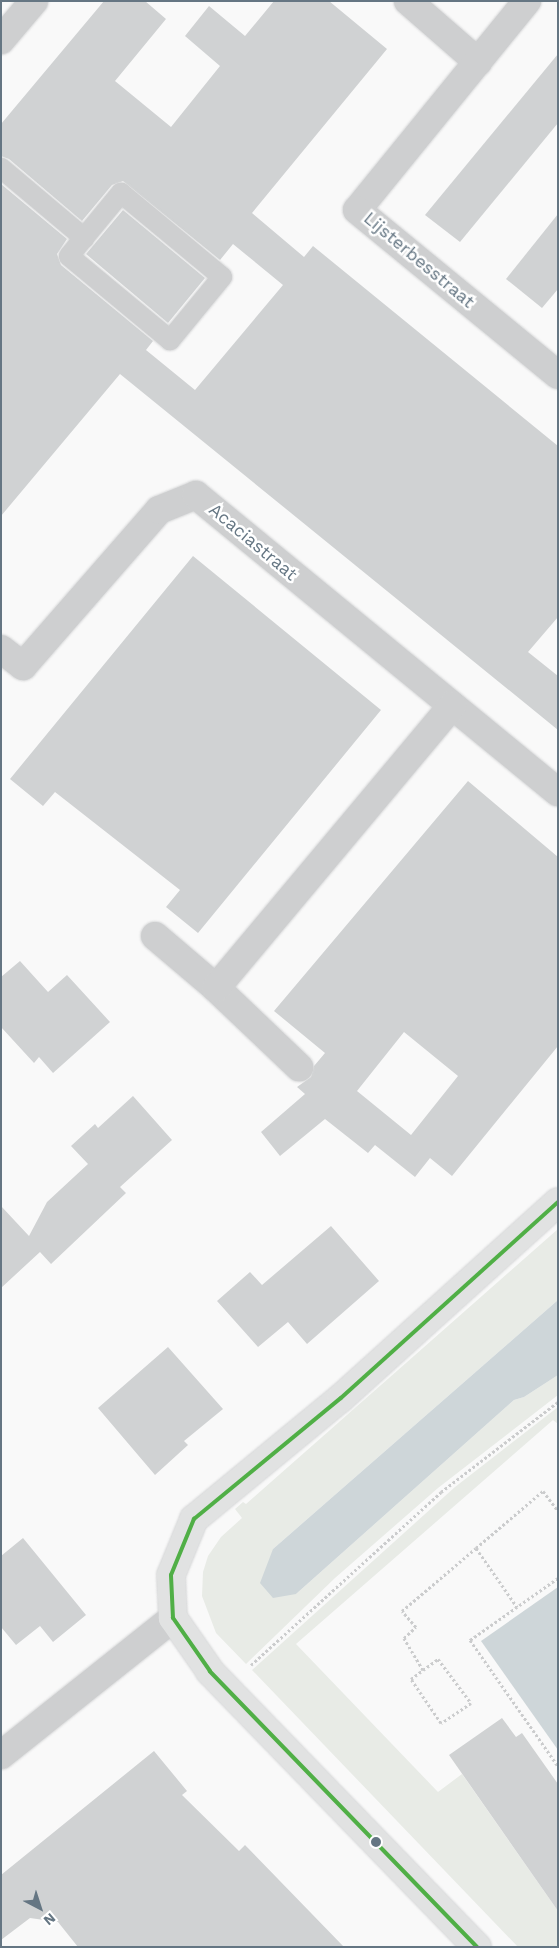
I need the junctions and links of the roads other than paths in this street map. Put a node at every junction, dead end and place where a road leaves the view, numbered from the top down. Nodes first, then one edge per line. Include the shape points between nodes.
1 (34, 1) edge
2 (408, 1) edge
3 (527, 1) edge
4 (1, 40) edge
5 (478, 62) junction
6 (1, 168) edge
7 (84, 238) junction
8 (558, 375) edge
9 (1, 649) edge
10 (452, 706) junction
11 (558, 792) edge
12 (155, 936) dead end
13 (216, 988) junction
14 (299, 1067) dead end
15 (558, 1202) edge
16 (174, 1618) junction
17 (1, 1755) edge
18 (477, 1947) edge

1 - 4 street
2 - 5 street
3 - 5 street, Lijsterbesstraat
5 - 8 street, Lijsterbesstraat via 358,210
6 - 7 lane
7 - 7 lane via 121,193 222,277 170,340 69,256
9 - 10 street, Acaciastraat via 23,666 159,510 196,495
10 - 11 street, Acaciastraat
10 - 13 street
12 - 13 street
13 - 14 street
15 - 16 street via 341,1398 194,1519 171,1575
16 - 17 street
16 - 18 street via 210,1671

